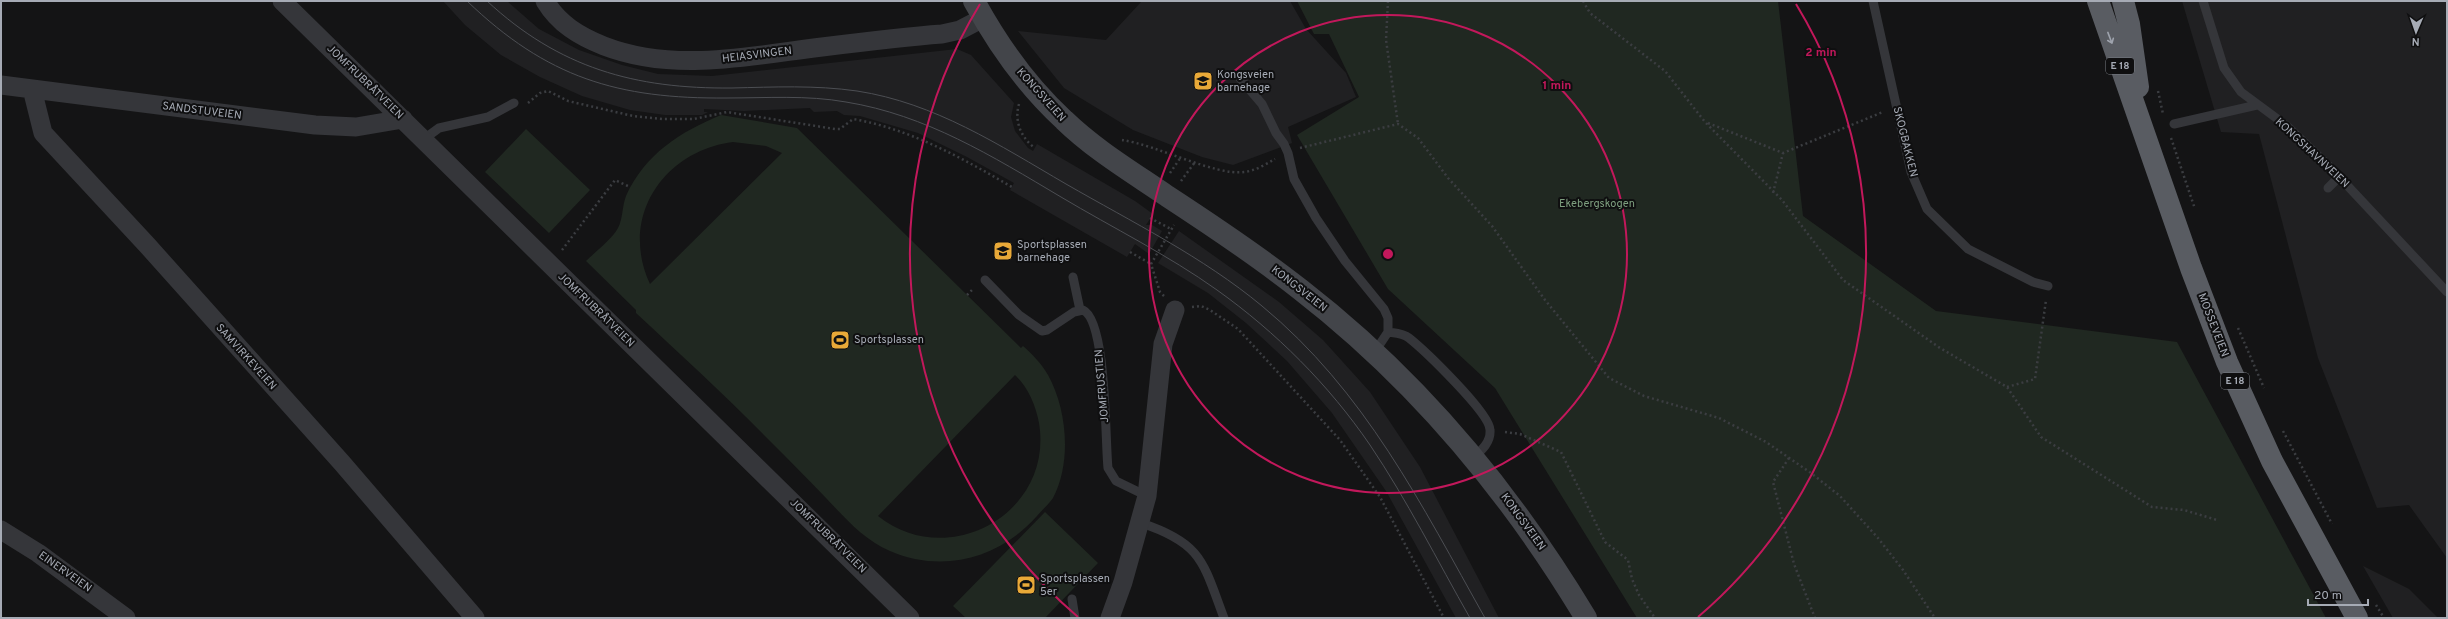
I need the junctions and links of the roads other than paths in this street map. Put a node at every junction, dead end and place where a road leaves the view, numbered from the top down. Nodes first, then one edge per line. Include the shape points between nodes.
1 (282, 1) edge
2 (545, 1) edge
3 (1873, 1) edge
4 (2098, 1) edge
5 (2123, 1) edge
6 (2203, 1) edge
7 (979, 10) edge
8 (1238, 76) dead end
9 (1, 85) edge
10 (32, 89) junction
11 (514, 103) road end
12 (2257, 105) junction
13 (403, 119) junction
14 (2171, 127) road end
15 (2144, 130) junction
16 (424, 139) junction
17 (2339, 177) junction
18 (2328, 188) dead end
19 (1073, 277) dead end
20 (985, 280) dead end
21 (2048, 286) road end
22 (2447, 292) edge
23 (1080, 310) junction
24 (1175, 310) road end
25 (1388, 332) junction
26 (1374, 353) junction
27 (1473, 458) junction
28 (1147, 496) junction
29 (1140, 523) junction
30 (1, 530) edge
31 (1072, 599) dead end
32 (126, 618) edge
33 (475, 618) edge
34 (910, 618) edge
35 (1075, 618) edge
36 (1110, 618) edge
37 (1224, 618) edge
38 (1586, 618) edge
39 (2357, 618) edge

1 - 13 street, JOMFRUBRÅTVEIEN
2 - 7 street, HEIASVINGEN via 557,18 583,37 619,52 671,61 714,60 942,34 960,30
3 - 21 lane, SKOGBAKKEN via 1911,172 1927,209 1968,249 2033,282
4 -> 15 highway, MOSSEVEIEN / E 18
5 - 15 highway, MOSSEVEIEN / E 18 via 2129,24
6 - 12 lane, KONGSHAVNVEIEN via 2224,68 2241,92
7 - 26 main road, KONGSVEIEN via 1002,48 1063,120 1100,151 1270,267
8 - 25 lane via 1262,104 1288,153 1294,179 1302,194 1345,261 1384,309 1388,318
9 - 10 street, SANDSTUVEIEN
10 - 13 street, SANDSTUVEIEN via 315,126 356,127
10 - 33 street, SAMVIRKEVEIEN via 43,133 342,463
11 - 16 lane via 488,117 438,128
12 - 14 lane
12 - 17 lane, KONGSHAVNVEIEN via 2287,126
13 - 16 street, JOMFRUBRÅTVEIEN
15 - 39 highway, MOSSEVEIEN / E 18 via 2191,268 2235,381 2272,461
16 - 34 street, JOMFRUBRÅTVEIEN via 550,266
17 - 18 lane
17 - 22 lane, KONGSHAVNVEIEN
19 - 23 lane
20 - 23 lane via 1019,314 1042,331
23 - 28 lane, JOMFRUSTIEN via 1086,311 1091,318 1099,348 1108,468 1116,481
24 - 28 street via 1163,344
25 - 26 lane
25 - 27 lane via 1405,335 1468,396 1486,418 1490,430 1487,445
26 - 27 main road, KONGSVEIEN via 1414,392
27 - 38 main road, KONGSVEIEN via 1526,525
28 - 29 street
29 - 36 street
29 - 37 lane via 1170,533 1194,551 1210,580
30 - 32 street, EINERVEIEN via 44,557
31 - 35 lane

